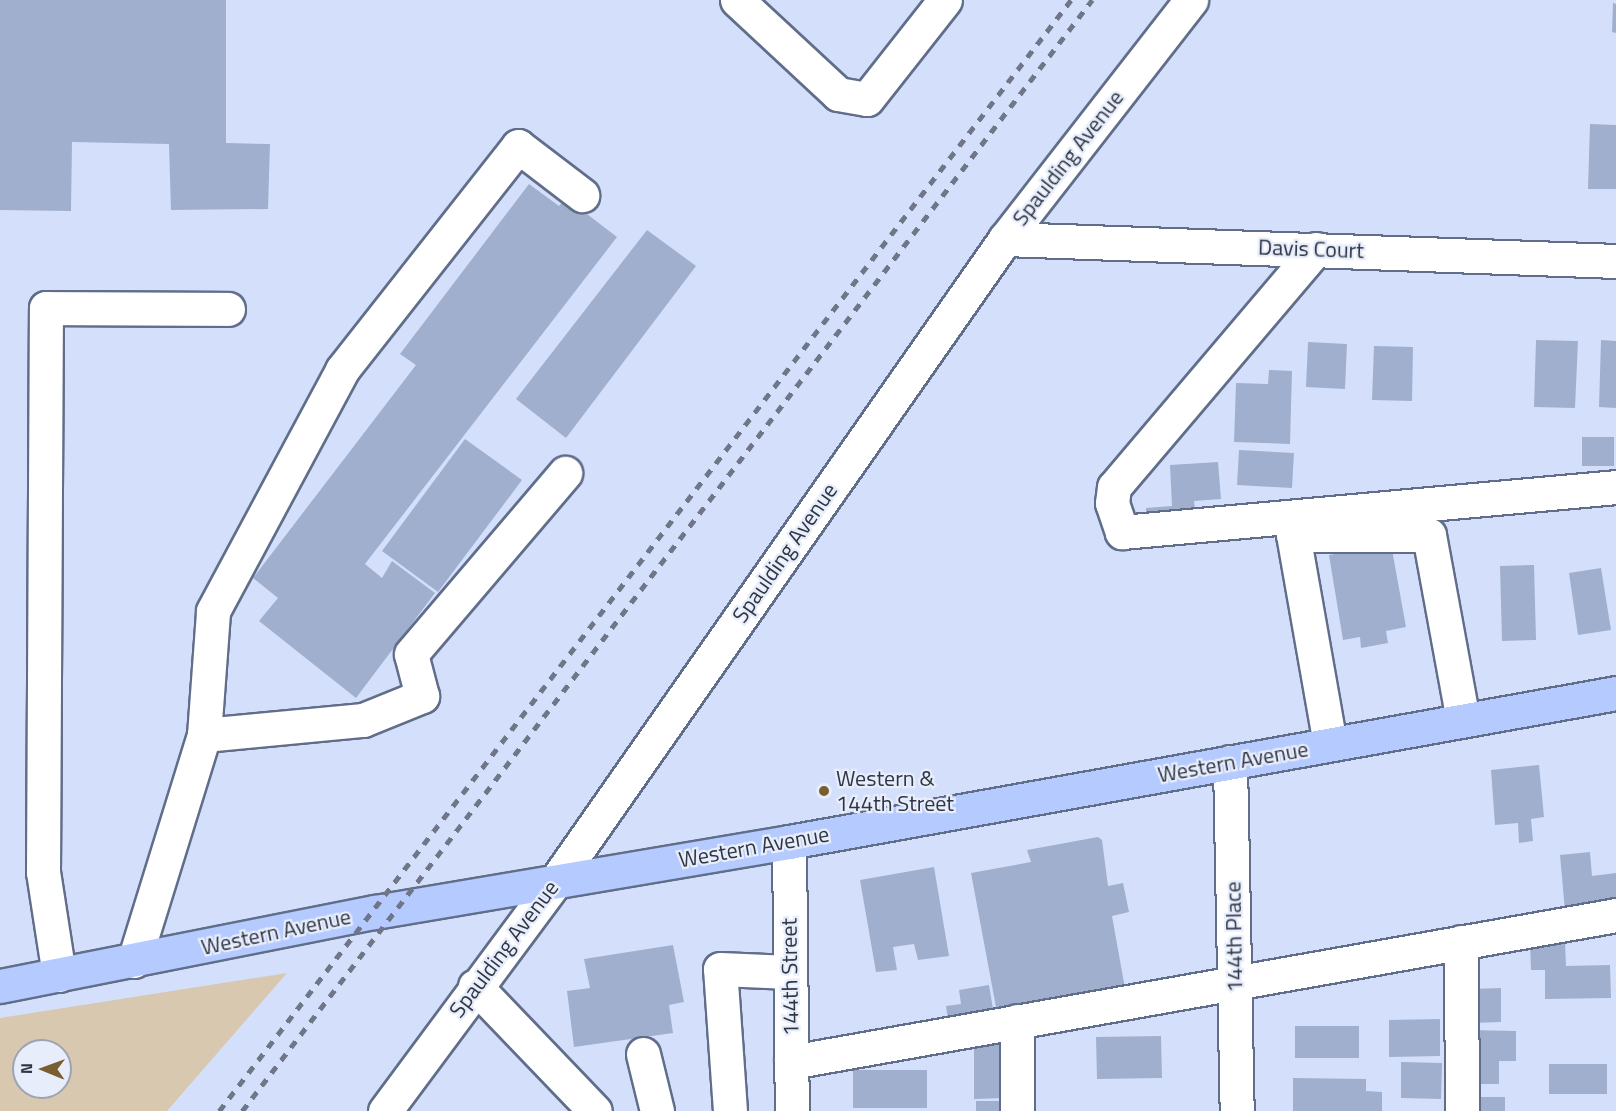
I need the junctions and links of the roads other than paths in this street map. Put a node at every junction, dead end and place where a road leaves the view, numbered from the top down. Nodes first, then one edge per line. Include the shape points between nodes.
1 (737, 0) edge
2 (945, 0) edge
3 (1191, 0) edge
4 (582, 195) dead end
5 (1005, 239) junction
6 (1316, 249) junction
7 (1616, 261) edge
8 (228, 309) dead end
9 (565, 473) dead end
10 (1616, 487) edge
11 (1616, 693) edge
12 (1463, 720) junction
13 (204, 735) junction
14 (1330, 744) junction
15 (1230, 762) junction
16 (789, 842) junction
17 (555, 882) junction
18 (1616, 915) edge
19 (1461, 942) junction
20 (134, 961) junction
21 (790, 972) junction
22 (59, 975) junction
23 (1235, 982) junction
24 (475, 986) junction
25 (0, 987) edge
26 (1017, 1021) junction
27 (643, 1054) dead end
28 (791, 1062) junction
29 (385, 1111) edge
30 (595, 1111) edge
31 (657, 1111) edge
32 (730, 1111) edge
33 (792, 1111) edge
34 (1017, 1111) edge
35 (1237, 1111) edge
36 (1462, 1111) edge

1 - 2 street via 837,94 867,99
3 - 5 street, Spaulding Avenue
4 - 13 street via 518,146 342,370 213,611
5 - 6 street, Davis Court
5 - 17 street, Spaulding Avenue
6 - 7 street, Davis Court
6 - 10 street via 1114,488 1112,503 1122,532
8 - 22 street via 46,308 43,872
9 - 13 street via 411,654 422,696 363,720
11 - 12 main road, Western Avenue
12 - 14 main road, Western Avenue
12 - 14 street via 1429,535 1293,535
13 - 20 street
14 - 15 main road, Western Avenue
15 - 16 main road, Western Avenue
15 - 23 street, 144th Place
16 - 17 main road, Western Avenue
16 - 21 street, 144th Street
17 - 20 main road, Western Avenue via 375,912
17 - 24 street, Spaulding Avenue
18 - 19 street
19 - 23 street
19 - 36 street
20 - 22 main road, Western Avenue
21 - 28 street, 144th Street
21 - 32 street via 720,969
22 - 25 main road, Western Avenue
23 - 26 street
23 - 35 street, 144th Place
24 - 29 street, Spaulding Avenue
24 - 30 street
26 - 28 street
26 - 34 street
27 - 31 street
28 - 33 street, 144th Street

